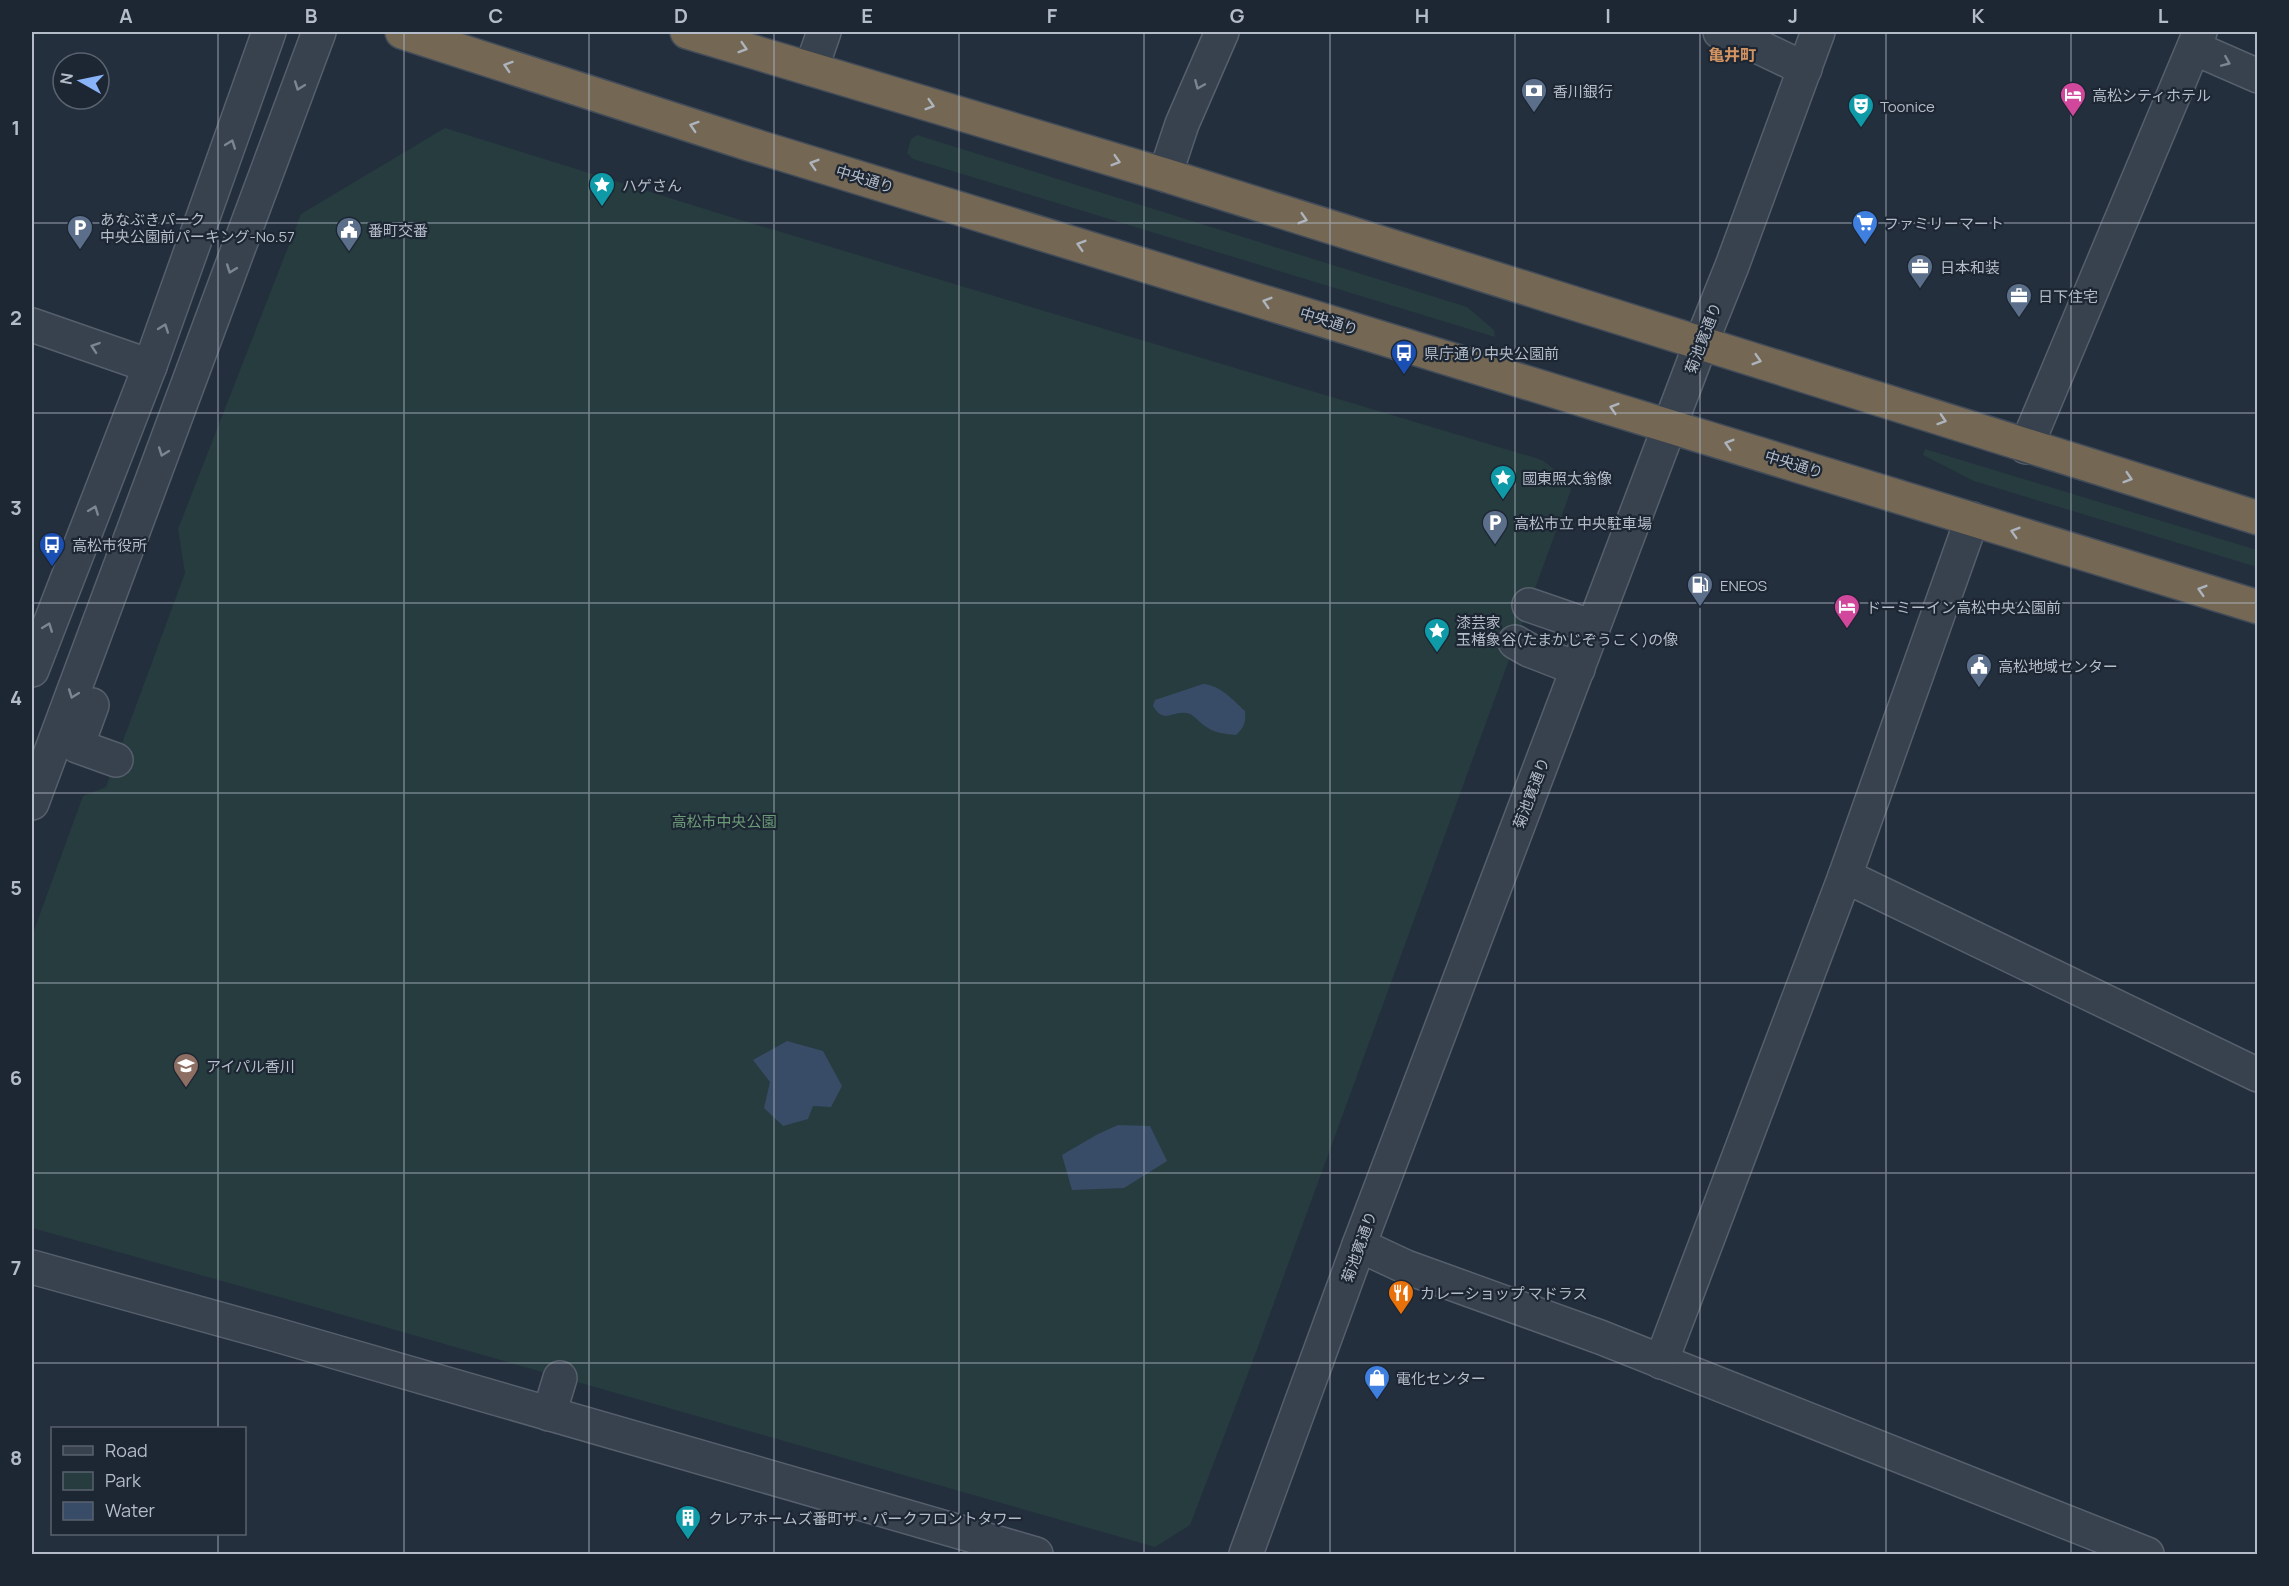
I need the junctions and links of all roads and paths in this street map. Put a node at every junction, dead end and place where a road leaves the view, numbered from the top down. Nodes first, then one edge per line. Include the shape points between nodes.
1 (269, 32) edge
2 (319, 32) edge
3 (402, 32) edge
4 (687, 32) edge
5 (824, 32) edge
6 (1222, 32) edge
7 (1720, 32) edge
8 (1818, 32) edge
9 (2197, 40) edge
10 (811, 69) junction
11 (1805, 69) junction
12 (2258, 76) edge
13 (1165, 175) junction
14 (32, 325) edge
15 (1701, 343) junction
16 (150, 366) junction
17 (1670, 425) junction
18 (2026, 447) junction
19 (2258, 518) edge
20 (1972, 519) junction
21 (111, 592) junction
22 (1529, 605) dead end
23 (2258, 607) edge
24 (1593, 627) junction
25 (1515, 642) dead end
26 (1578, 669) junction
27 (32, 670) edge
28 (116, 760) dead end
29 (32, 803) edge
30 (1845, 876) junction
31 (2258, 1075) edge
32 (1359, 1245) junction
33 (32, 1267) edge
34 (1661, 1362) junction
35 (560, 1378) dead end
36 (549, 1414) junction
37 (1036, 1554) edge
38 (1245, 1554) edge
39 (2147, 1554) edge

16 -> 1 street
2 -> 21 street
17 -> 3 highway, 中央通り via 749,144
4 -> 10 highway
5 - 10 street
6 -> 13 street via 1182,124
7 - 11 street
8 - 11 street, 菊池寛通り
9 -> 12 street
9 - 18 street
10 -> 13 highway
11 - 15 street, 菊池寛通り
13 -> 15 highway
16 -> 14 street
15 - 17 street, 菊池寛通り
15 -> 18 highway
27 -> 16 street
20 -> 17 highway, 中央通り
17 - 24 street, 菊池寛通り
18 -> 19 highway
23 -> 20 highway, 中央通り
20 - 30 street
21 - 28 street via 120,621 77,746
21 -> 29 street
22 - 24 street
24 - 26 street, 菊池寛通り
25 - 26 street
26 - 32 street, 菊池寛通り
30 - 31 street
30 - 34 street
32 - 34 street via 1406,1267
32 - 38 street, 菊池寛通り
33 - 36 street
34 - 39 street
35 - 36 street
36 - 37 street

